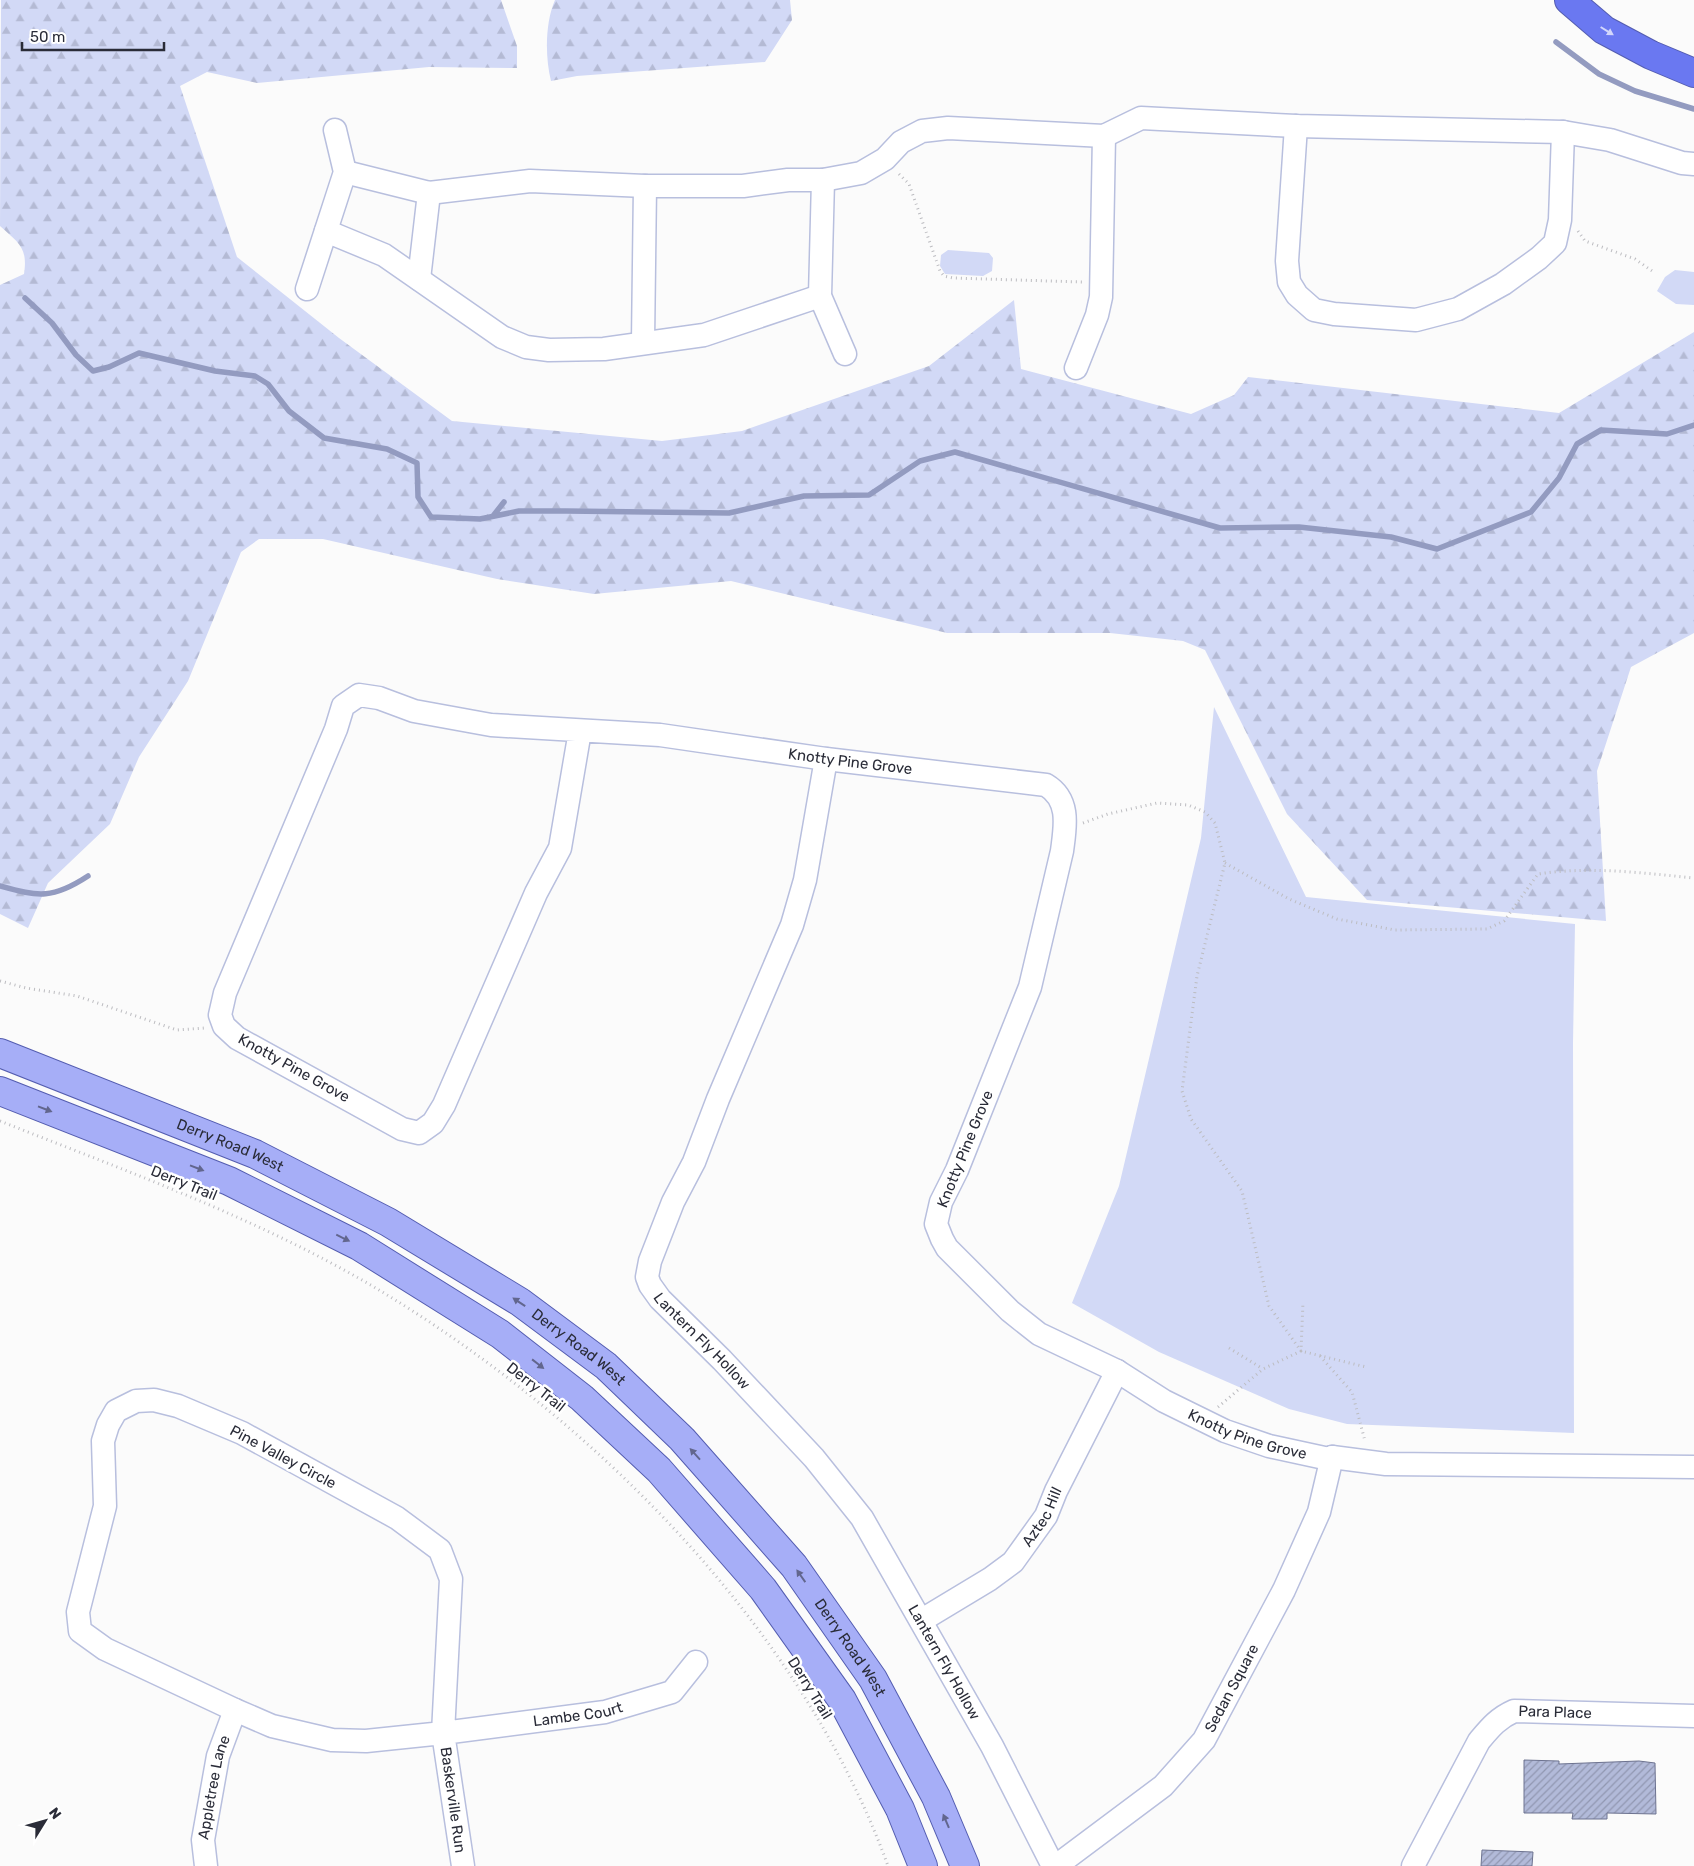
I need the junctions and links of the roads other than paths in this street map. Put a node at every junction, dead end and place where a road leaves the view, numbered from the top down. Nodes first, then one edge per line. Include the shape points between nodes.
1 (1569, 0) edge
2 (1694, 73) edge
3 (1296, 126) junction
4 (335, 130) dead end
5 (1563, 132) junction
6 (1104, 136) junction
7 (1694, 164) edge
8 (345, 172) junction
9 (824, 180) junction
10 (645, 186) junction
11 (429, 193) junction
12 (326, 231) junction
13 (419, 279) junction
14 (307, 288) dead end
15 (820, 296) junction
16 (644, 342) junction
17 (845, 354) dead end
18 (1076, 368) dead end
19 (580, 731) junction
20 (826, 759) junction
21 (0, 1053) edge
22 (0, 1091) edge
23 (1117, 1371) junction
24 (1332, 1457) junction
25 (1694, 1467) edge
26 (922, 1620) junction
27 (696, 1662) dead end
28 (234, 1710) junction
29 (1694, 1716) edge
30 (443, 1733) junction
31 (206, 1866) edge
32 (463, 1866) edge
33 (923, 1866) edge
34 (965, 1866) edge
35 (1054, 1866) edge
36 (1413, 1866) edge

1 -> 2 highway via 1604,30
3 - 5 street
3 - 5 street via 1287,261 1290,282 1297,295 1314,310 1416,320 1458,309 1503,284 1555,243 1561,207
3 - 6 street via 1141,118
4 - 8 street
5 - 7 street via 1610,140 1682,164
6 - 9 street via 948,128 922,131 901,142 885,159 861,173
6 - 18 street via 1101,282 1097,315
8 - 11 street
8 - 12 street
9 - 10 street via 788,180 743,186
9 - 15 street
10 - 11 street via 530,181
10 - 16 street
11 - 13 street
12 - 13 street via 384,255
12 - 14 street
13 - 16 street via 502,337 526,347 604,349
15 - 16 street via 704,335
15 - 17 street
19 - 19 street, Knotty Pine Grove via 467,722 414,711 359,694 343,706 336,730 225,993 220,1015 224,1026 236,1038 402,1128 419,1134 433,1123 444,1105 536,893 560,848
19 - 20 street, Knotty Pine Grove via 660,736
20 - 23 street, Knotty Pine Grove via 1046,785 1056,795 1064,811 1066,830 1030,986 957,1170 941,1202 936,1224 947,1248 1010,1311 1039,1334
20 - 26 street, Lantern Fly Hollow via 805,880 792,925 694,1162 673,1202 647,1277 660,1299 814,1458 862,1518
34 -> 21 main road, Derry Road West via 936,1797 873,1678 794,1566 682,1439 606,1366 520,1302 388,1222 255,1154
22 -> 33 main road via 229,1181 359,1246 500,1334 582,1398 659,1470 763,1589 842,1700 900,1809
23 - 24 street, Knotty Pine Grove via 1164,1401 1225,1431 1269,1446
23 - 26 street, Aztec Hill via 1046,1516 1021,1551 990,1579
24 - 25 street, Knotty Pine Grove via 1369,1462
24 - 35 street, Sedan Square via 1319,1512 1284,1590 1204,1740 1163,1786
26 - 35 street, Lantern Fly Hollow
27 - 30 street, Lambe Court via 672,1692 605,1712
28 - 30 street, Pine Valley Circle via 272,1726 332,1740 366,1741
28 - 30 street, Pine Valley Circle via 105,1649 80,1631 78,1612 105,1506 103,1441 116,1411 136,1401 154,1400 178,1406 242,1433 397,1518 440,1550 451,1579
28 - 31 street, Appletree Lane via 218,1756 202,1840
29 - 36 street, Para Place via 1514,1712 1503,1716 1479,1741
30 - 32 street, Baskerville Run

